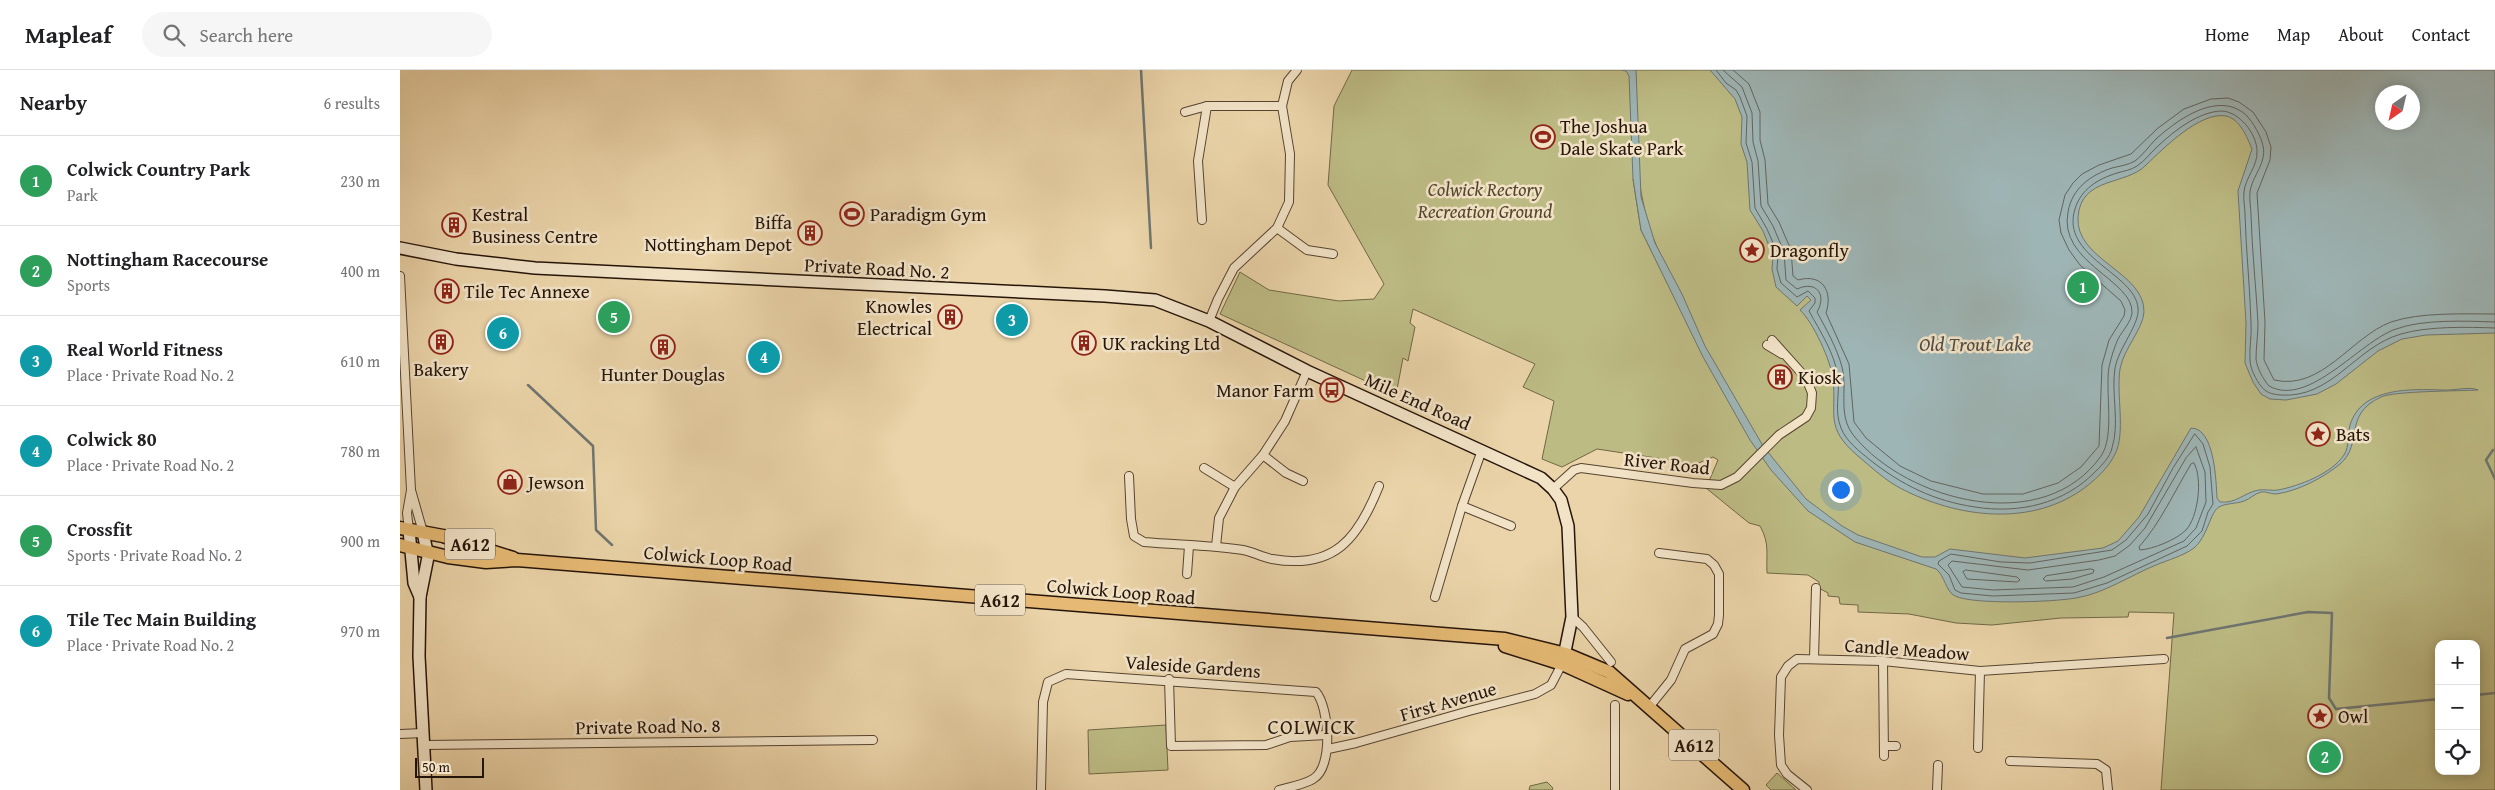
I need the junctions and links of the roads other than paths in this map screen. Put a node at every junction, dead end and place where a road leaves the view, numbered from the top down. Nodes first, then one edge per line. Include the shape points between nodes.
1 (1297, 70) edge
2 (1207, 106) junction
3 (1282, 106) junction
4 (1185, 112) dead end
5 (1202, 220) dead end
6 (1277, 228) junction
7 (400, 248) edge
8 (1333, 254) dead end
9 (400, 276) edge
10 (1144, 299) joint
11 (1209, 321) junction
12 (1769, 342) dead end
13 (1308, 371) junction
14 (1482, 450) junction
15 (1263, 455) junction
16 (1204, 468) dead end
17 (1129, 476) dead end
18 (1304, 481) dead end
19 (1379, 486) dead end
20 (1235, 487) junction
21 (1553, 489) junction
22 (411, 490) junction
23 (1462, 506) junction
24 (1496, 520) junction
25 (1511, 526) dead end
26 (405, 529) edge
27 (1493, 529) dead end
28 (423, 532) junction
29 (405, 546) edge
30 (1189, 546) junction
31 (1216, 546) junction
32 (427, 551) junction
33 (1659, 553) dead end
34 (517, 560) junction
35 (1187, 574) dead end
36 (1438, 586) junction
37 (1816, 588) dead end
38 (1446, 589) dead end
39 (1816, 596) junction
40 (1826, 596) dead end
41 (420, 597) junction
42 (1435, 597) dead end
43 (1572, 617) junction
44 (1814, 658) junction
45 (1564, 659) junction
46 (2164, 659) dead end
47 (1883, 661) junction
48 (1611, 662) dead end
49 (1980, 671) junction
50 (1169, 679) junction
51 (1647, 704) junction
52 (1615, 705) dead end
53 (400, 734) edge
54 (1326, 735) junction
55 (423, 739) junction
56 (873, 740) dead end
57 (1884, 746) junction
58 (1896, 746) dead end
59 (1978, 748) dead end
60 (1328, 749) junction
61 (1884, 756) dead end
62 (2010, 761) dead end
63 (1938, 764) dead end
64 (426, 790) edge
65 (1041, 790) edge
66 (1279, 790) edge
67 (1615, 790) edge
68 (1743, 790) edge
69 (1807, 790) edge
70 (1937, 790) edge
71 (2108, 790) edge

1 - 3 street via 1288,81
2 - 3 street
2 - 4 street
2 - 5 street via 1198,162
3 - 6 street via 1290,154 1289,202
6 - 8 street via 1307,250
6 - 11 street via 1234,268
7 - 10 street, Private Road No. 2 via 456,259 535,268
9 - 22 street
10 - 11 street, Mile End Road via 1173,306
11 - 13 street, Mile End Road
12 - 21 street, River Road via 1806,378 1812,392 1811,408 1806,417 1779,435 1737,477 1720,485 1581,468 1574,470
13 - 14 street, Mile End Road
13 - 15 street via 1285,421
14 - 21 street, Mile End Road via 1540,478
14 - 23 street
15 - 18 street via 1286,473
15 - 20 street
16 - 20 street
17 - 30 street via 1134,536 1144,542
19 - 31 street via 1369,512 1348,541 1321,558 1299,562 1270,559 1250,551
20 - 31 street via 1219,518
21 - 43 street, Mile End Road via 1562,500 1568,526
22 - 26 street
22 - 28 street
23 - 24 street
23 - 36 street
24 - 25 street
24 - 27 street
26 - 28 main road, Colwick Loop Road / A612
26 - 29 street
28 - 32 street
28 - 34 main road, Colwick Loop Road / A612
29 - 32 main road, Colwick Loop Road / A612
29 - 41 street
30 - 31 street
30 - 35 street
32 - 34 main road, Colwick Loop Road / A612 via 486,562
32 - 41 street via 427,568
33 - 51 street via 1707,559 1714,565 1719,574 1719,615 1712,634 1685,649 1671,680
34 - 45 main road, Colwick Loop Road / A612 via 1512,640
36 - 38 street
36 - 42 street
37 - 39 street
39 - 40 street
39 - 44 street
41 - 55 street
43 - 45 street, Mile End Road
43 - 48 street
44 - 47 street, Candle Meadow
44 - 69 street, Candle Meadow via 1798,659 1788,666 1780,685 1781,765
45 - 51 main road, A612 via 1609,672
45 - 60 street, First Avenue via 1551,685 1536,694
46 - 49 street, Candle Meadow
47 - 49 street, Candle Meadow
47 - 57 street
49 - 59 street
50 - 54 street, Valeside Gardens via 1316,692 1323,703
50 - 54 street via 1171,746 1266,745 1290,737
50 - 65 street, Valeside Gardens via 1066,674 1048,682 1043,702
51 - 68 main road, A612
52 - 67 street
53 - 55 street, Private Road No. 8
54 - 60 street, Valeside Gardens
55 - 56 street, Private Road No. 8
55 - 64 street
57 - 58 street
57 - 61 street
60 - 66 street via 1324,764 1314,779
62 - 71 street via 2097,764 2106,770
63 - 70 street

